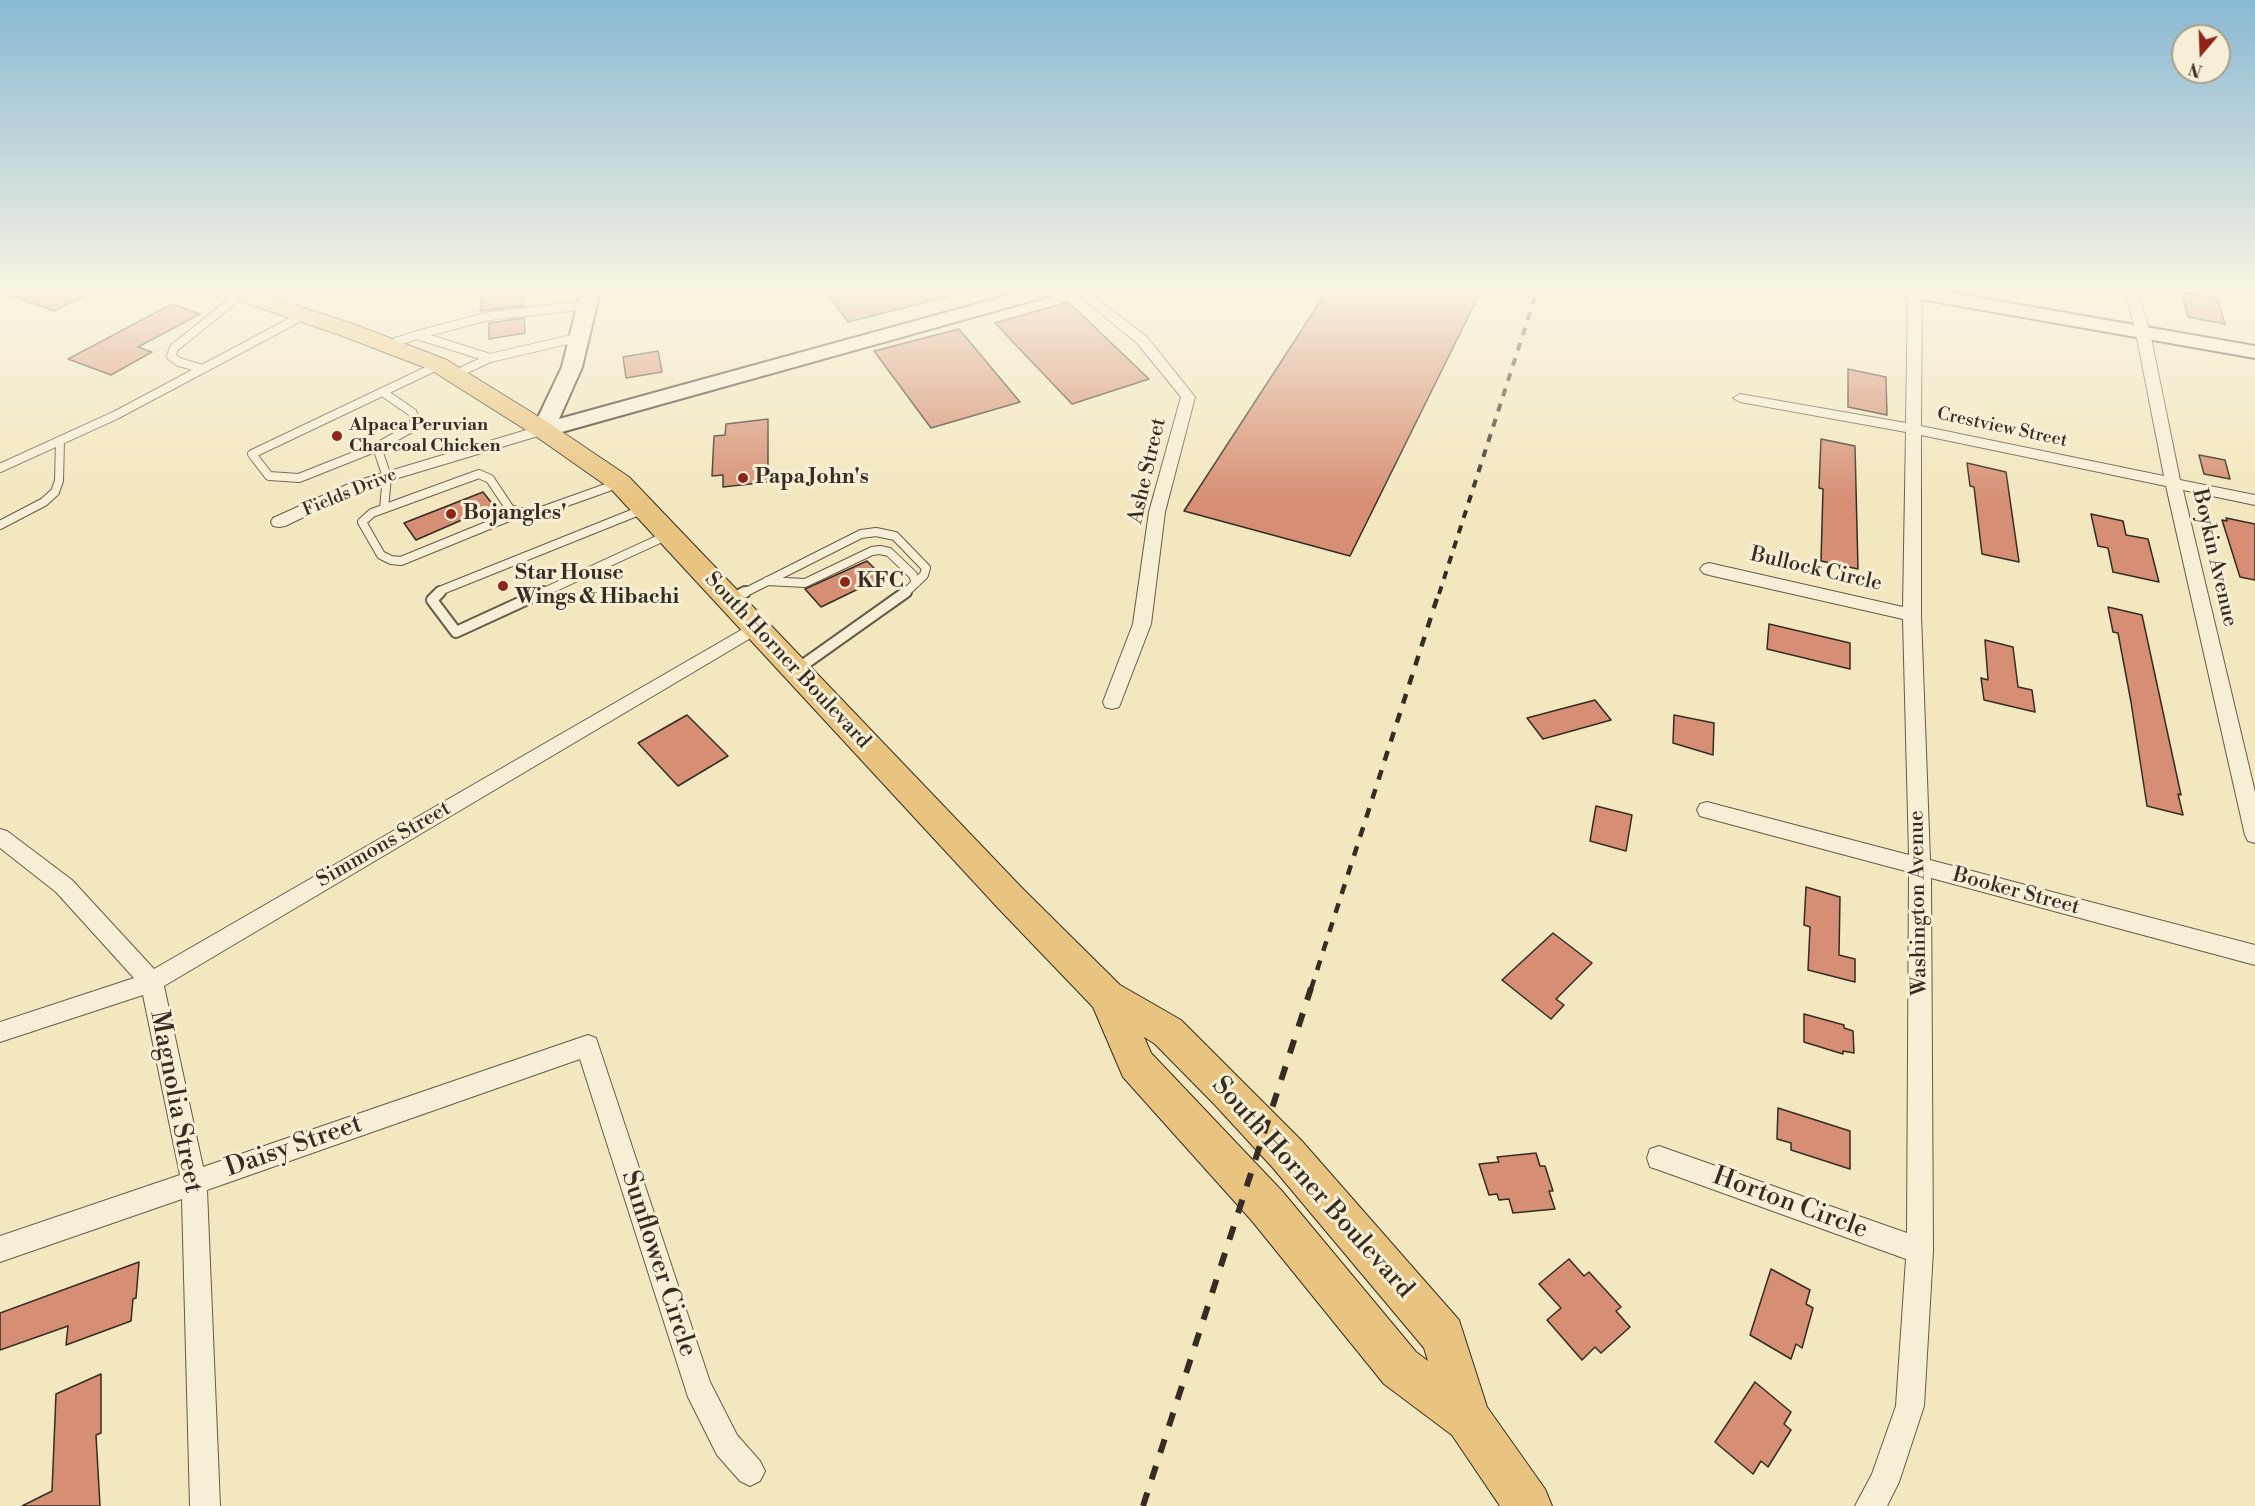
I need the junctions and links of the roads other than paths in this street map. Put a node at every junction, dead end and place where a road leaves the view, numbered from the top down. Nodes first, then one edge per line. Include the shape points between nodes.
1 (178, 361) edge
2 (214, 361) edge
3 (427, 361) edge
4 (479, 361) edge
5 (574, 361) edge
6 (791, 361) edge
7 (1159, 361) edge
8 (1914, 361) edge
9 (2149, 361) edge
10 (202, 369) junction
11 (448, 370) junction
12 (384, 393) junction
13 (1740, 398) dead end
14 (1914, 429) junction
15 (543, 430) junction
16 (60, 441) junction
17 (377, 447) junction
18 (0, 468) edge
19 (387, 477) junction
20 (620, 483) junction
21 (2173, 483) junction
22 (2255, 500) edge
23 (384, 508) junction
24 (644, 509) junction
25 (521, 512) junction
26 (279, 522) dead end
27 (0, 525) edge
28 (668, 535) junction
29 (1709, 569) dead end
30 (766, 581) junction
31 (916, 583) junction
32 (729, 600) junction
33 (1912, 615) junction
34 (755, 628) junction
35 (795, 670) junction
36 (1112, 702) dead end
37 (1707, 810) dead end
38 (2255, 835) edge
39 (0, 837) edge
40 (1920, 866) junction
41 (2255, 955) edge
42 (152, 982) junction
43 (1107, 996) junction
44 (0, 1032) edge
45 (588, 1046) joint
46 (1659, 1158) dead end
47 (194, 1182) junction
48 (0, 1249) edge
49 (1920, 1251) junction
50 (1468, 1419) junction
51 (750, 1471) dead end
52 (205, 1506) edge
53 (1528, 1506) edge
54 (1870, 1506) edge

1 - 10 lane
2 - 10 lane
3 - 11 main road, South Horner Boulevard
4 - 11 lane
5 - 15 street
6 - 15 street, Fields Drive
7 - 36 street, Ashe Street via 1188,396 1157,512 1142,624
8 - 14 street, Washington Avenue
9 - 21 street, Boykin Avenue
10 - 16 lane
11 - 12 lane
11 - 15 main road, South Horner Boulevard
12 - 17 lane via 413,414 415,426
12 - 17 lane via 252,454 268,476 299,478
13 - 14 street, Crestview Street
14 - 21 street, Crestview Street
14 - 33 street, Washington Avenue
15 - 19 street, Fields Drive
15 - 20 main road, South Horner Boulevard
16 - 18 lane
16 - 27 lane via 56,492
17 - 19 lane
19 - 23 lane
19 - 26 street, Fields Drive via 359,485
20 - 24 main road, South Horner Boulevard
20 - 25 lane via 547,509
21 - 22 street, Crestview Street
21 - 38 street, Boykin Avenue
23 - 25 lane via 466,478 485,475 510,509
23 - 25 lane via 362,522 381,555 401,561
24 - 28 main road, South Horner Boulevard
24 - 28 lane via 442,590 432,600 456,632
28 - 32 main road, South Horner Boulevard
29 - 33 street, Bullock Circle
30 - 31 lane via 805,583 880,550 889,552
30 - 31 lane via 861,534 876,532 896,536 926,568
30 - 32 lane
31 - 35 lane
32 - 34 main road, South Horner Boulevard
33 - 40 street, Washington Avenue
34 - 35 main road, South Horner Boulevard
34 - 42 street, Simmons Street
35 - 43 main road, South Horner Boulevard
37 - 40 street, Booker Street
39 - 42 street, Magnolia Street via 64,886
40 - 41 street, Booker Street
40 - 49 street, Washington Avenue
42 - 44 street, Simmons Street
42 - 47 street, Magnolia Street
43 - 50 main road, South Horner Boulevard via 1137,1065 1267,1206 1400,1368
43 - 50 main road, South Horner Boulevard via 1168,1032 1243,1107 1361,1239 1443,1336
45 - 47 street, Daisy Street
45 - 51 street, Sunflower Circle via 698,1387 727,1445
46 - 49 street, Horton Circle
47 - 48 street, Daisy Street
47 - 52 street, Magnolia Street
49 - 54 street, Washington Avenue via 1910,1406 1884,1482
50 - 53 main road, South Horner Boulevard

